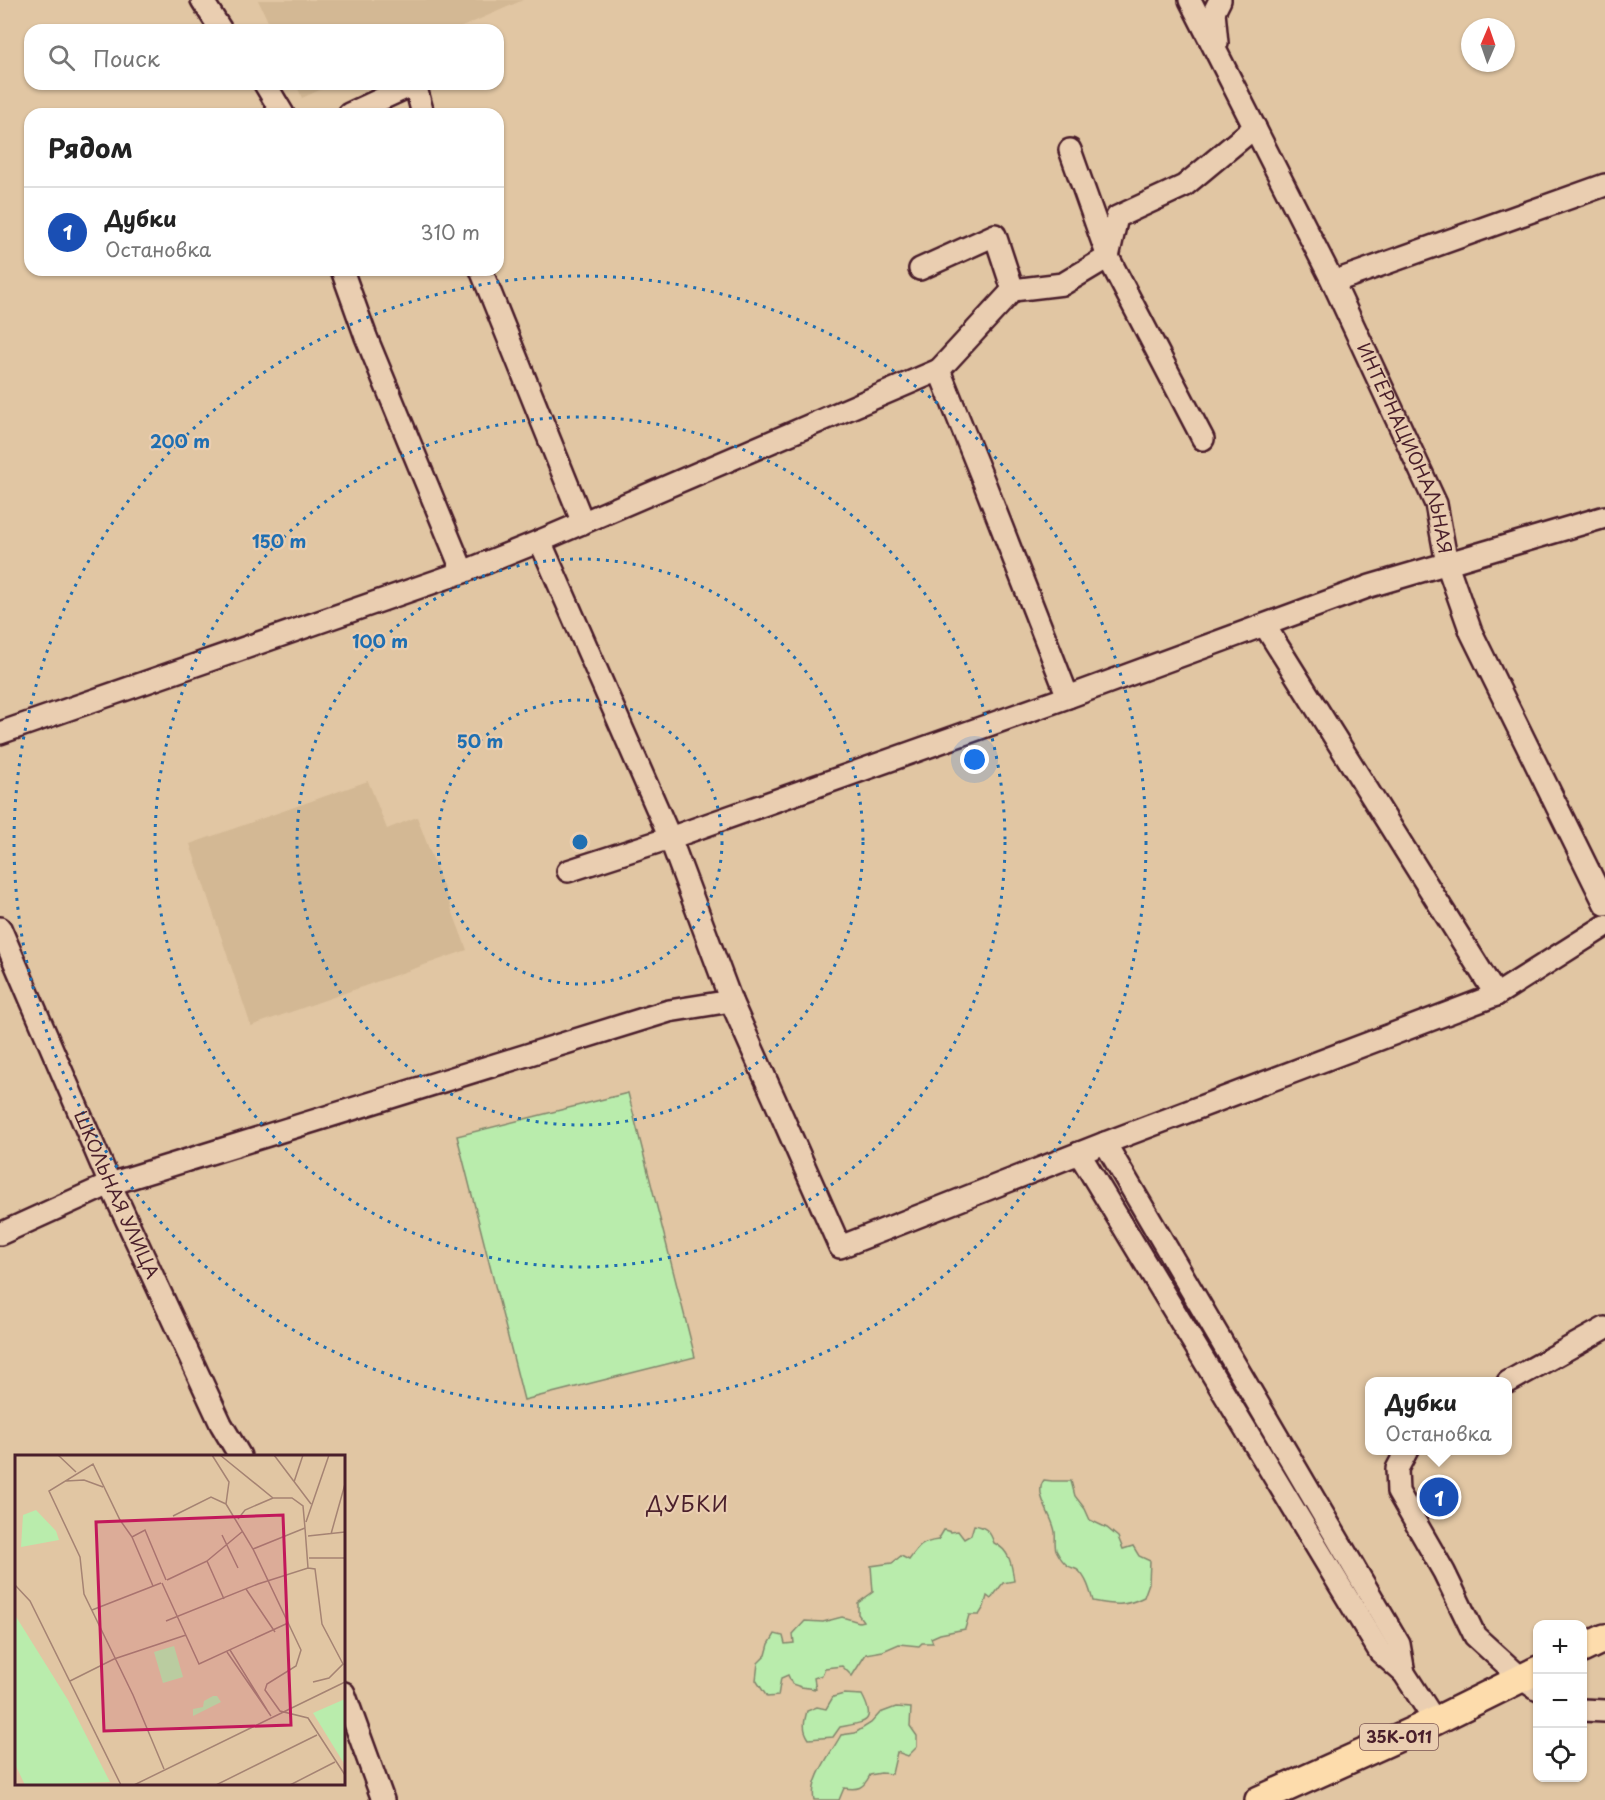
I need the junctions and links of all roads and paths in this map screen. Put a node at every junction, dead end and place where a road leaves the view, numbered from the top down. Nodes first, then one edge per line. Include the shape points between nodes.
1 (202, 0) edge
2 (1190, 0) edge
3 (1220, 0) edge
4 (217, 24) edge
5 (1218, 54) junction
6 (268, 90) edge
7 (402, 90) edge
8 (417, 90) edge
9 (279, 108) edge
10 (362, 108) edge
11 (421, 108) edge
12 (1255, 127) junction
13 (1070, 150) dead end
14 (1605, 185) edge
15 (1108, 257) junction
16 (920, 269) dead end
17 (344, 276) edge
18 (483, 276) edge
19 (1333, 282) junction
20 (1013, 290) junction
21 (939, 370) junction
22 (1203, 439) dead end
23 (1605, 517) edge
24 (583, 523) junction
25 (540, 541) junction
26 (1447, 564) junction
27 (464, 572) junction
28 (1265, 626) junction
29 (1068, 697) junction
30 (0, 733) edge
31 (670, 838) junction
32 (568, 871) dead end
33 (1605, 904) edge
34 (1605, 926) edge
35 (0, 928) edge
36 (1496, 995) junction
37 (731, 1001) junction
38 (1105, 1143) junction
39 (1079, 1153) junction
40 (110, 1184) junction
41 (0, 1234) edge
42 (1605, 1328) edge
43 (1512, 1380) edge
44 (239, 1455) edge
45 (1404, 1455) edge
46 (1605, 1638) edge
47 (1587, 1647) edge
48 (1404, 1673) junction
49 (1532, 1680) edge
50 (345, 1696) edge
51 (1587, 1710) edge
52 (1605, 1711) edge
53 (1435, 1721) junction
54 (383, 1800) edge
55 (1259, 1800) edge

1 - 4 street
2 - 5 street, ИНТЕРНАЦИОНАЛЬНАЯ
3 - 5 street via 1214,12
5 - 12 street, ИНТЕРНАЦИОНАЛЬНАЯ
6 - 9 street
7 - 10 street
8 - 11 street
12 - 15 street via 1184,186 1117,217
12 - 19 street, ИНТЕРНАЦИОНАЛЬНАЯ
13 - 15 street
14 - 19 street
15 - 20 street via 1063,284
15 - 22 street
16 - 20 street via 995,236
17 - 27 street
18 - 24 street
19 - 26 street, ИНТЕРНАЦИОНАЛЬНАЯ via 1436,504
20 - 21 street
21 - 24 street
21 - 29 street
23 - 26 street
24 - 25 street
25 - 27 street
25 - 31 street
26 - 28 street via 1370,586
26 - 33 street, ИНТЕРНАЦИОНАЛЬНАЯ via 1472,632
27 - 30 street
28 - 29 street
28 - 36 street
29 - 31 street
31 - 32 street
31 - 37 street
34 - 36 street
35 - 40 street, ШКОЛЬНАЯ УЛИЦА
36 - 38 street
37 - 39 street via 840,1247
37 - 40 street via 669,1011
38 - 39 street
38 - 48 street via 1398,1644
39 - 48 street via 1380,1652
40 - 41 street
40 - 44 street, ШКОЛЬНАЯ УЛИЦА via 221,1424
42 - 43 street
45 - 49 street via 1397,1469 1398,1492 1475,1636
46 - 47 main road
48 - 53 street
49 - 53 main road, 35К-011
50 - 54 street
51 - 52 street
53 - 55 main road, 35К-011

